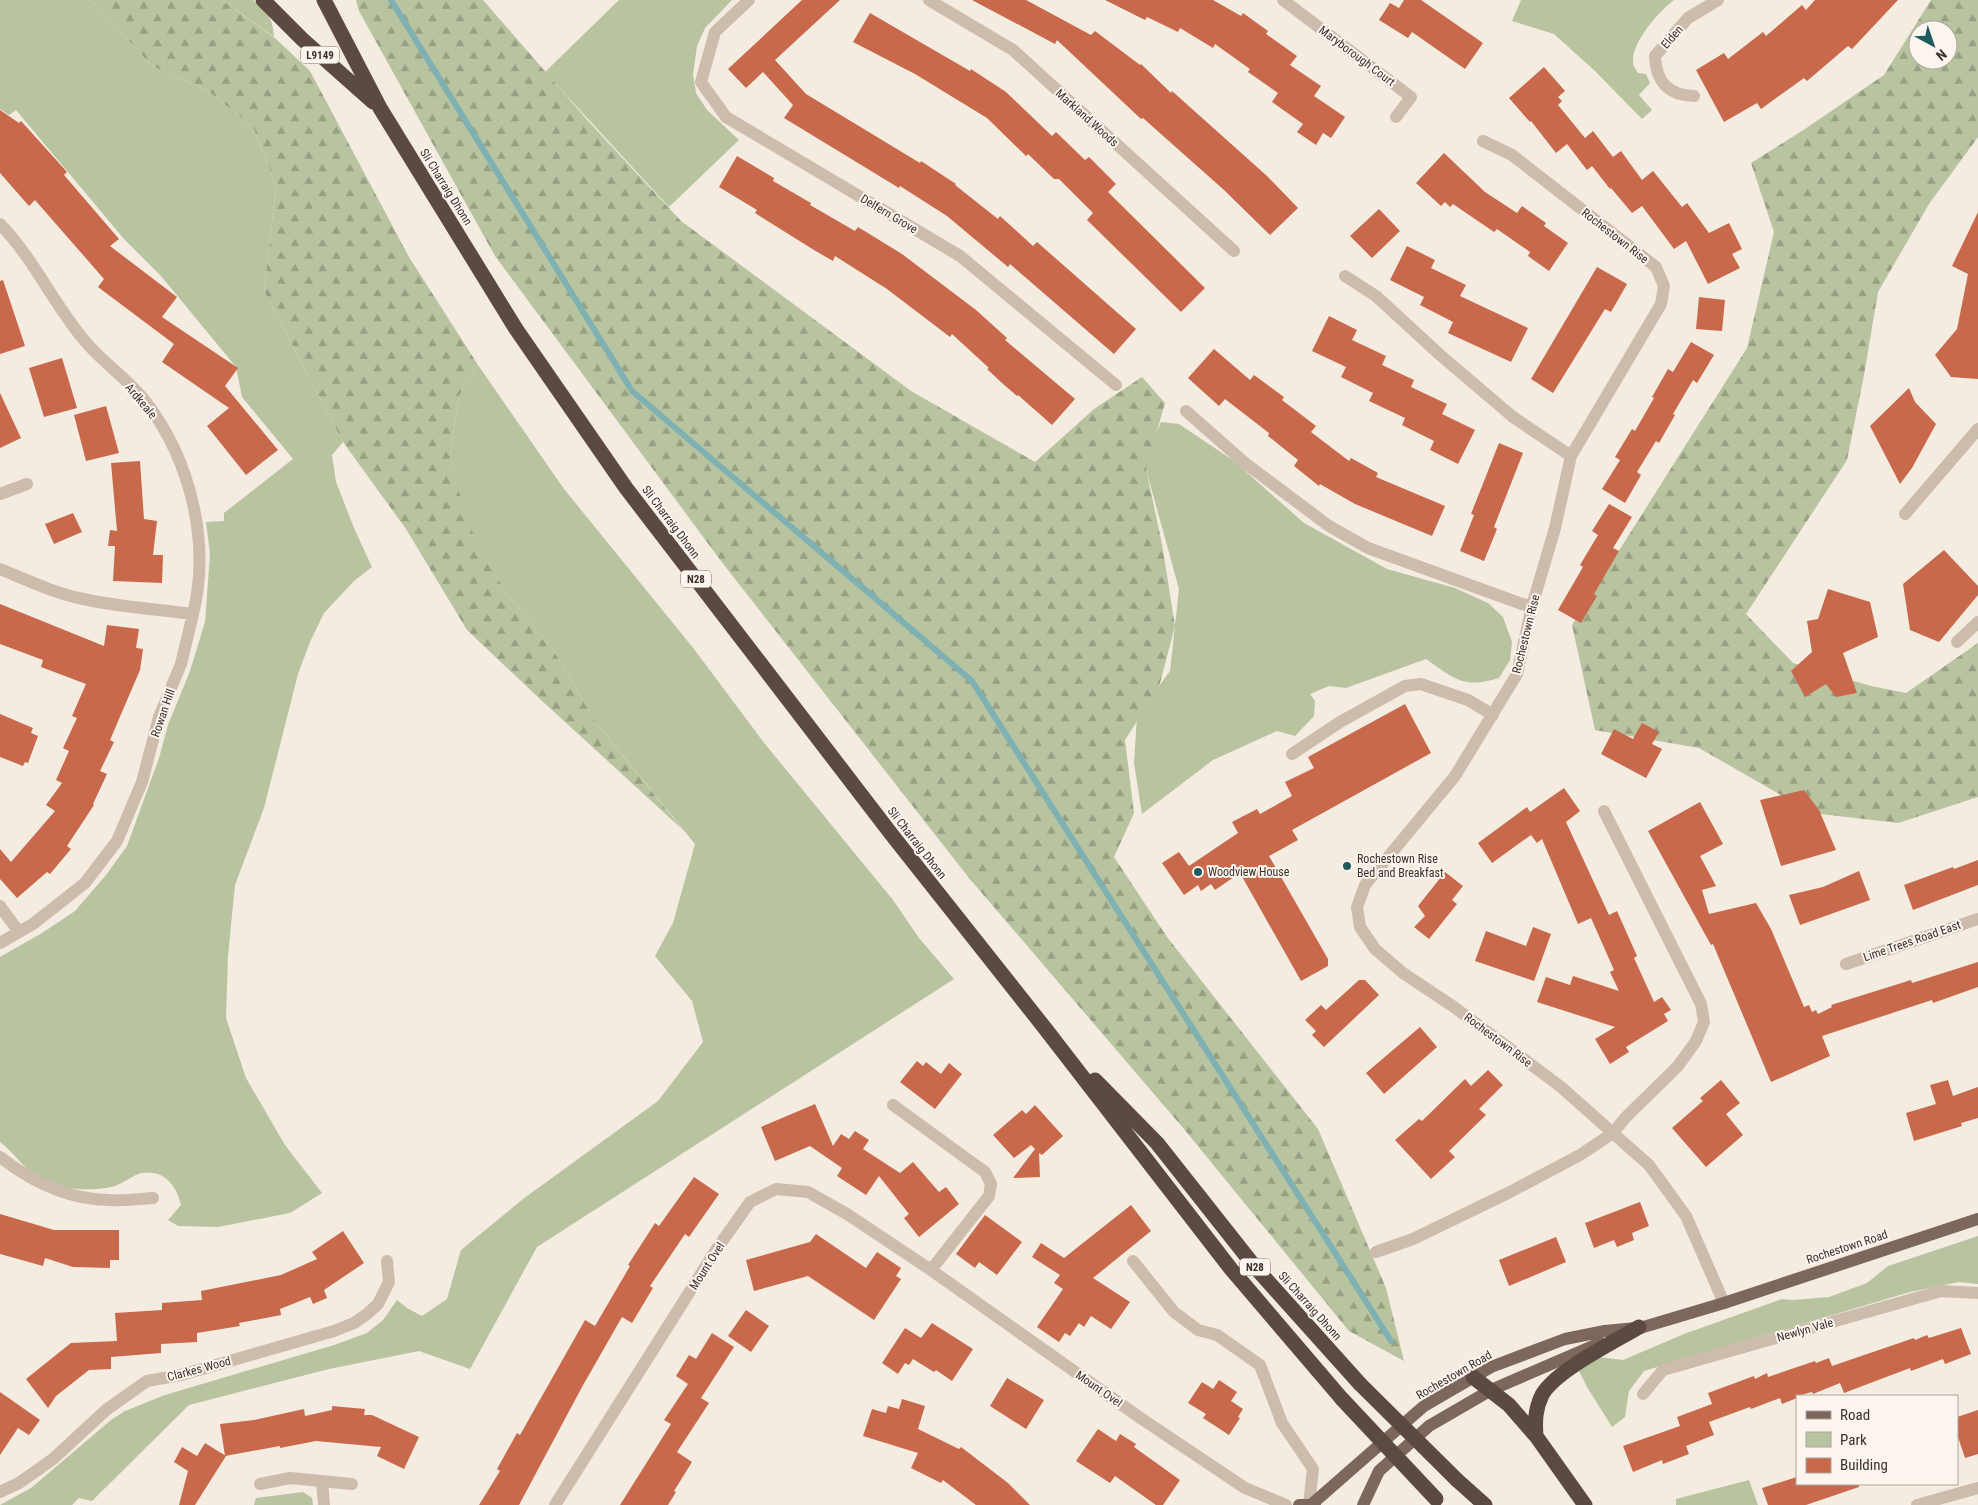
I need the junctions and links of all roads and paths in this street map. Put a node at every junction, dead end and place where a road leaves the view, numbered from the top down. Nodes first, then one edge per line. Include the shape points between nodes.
1 (263, 0) edge
2 (324, 0) edge
3 (749, 0) edge
4 (929, 0) edge
5 (1283, 0) edge
6 (1718, 0) edge
7 (1694, 96) dead end
8 (380, 108) junction
9 (1396, 117) dead end
10 (1483, 141) dead end
11 (0, 224) edge
12 (1234, 251) dead end
13 (1345, 276) dead end
14 (1116, 385) dead end
15 (1186, 411) dead end
16 (1978, 429) edge
17 (1570, 456) junction
18 (27, 484) dead end
19 (0, 494) edge
20 (1904, 514) dead end
21 (0, 569) edge
22 (1532, 606) junction
23 (193, 614) junction
24 (1978, 622) edge
25 (1958, 642) dead end
26 (1493, 715) junction
27 (1292, 754) dead end
28 (1604, 811) dead end
29 (0, 906) edge
30 (1978, 919) edge
31 (19, 932) junction
32 (0, 943) edge
33 (1846, 964) dead end
34 (1044, 1027) junction
35 (893, 1105) dead end
36 (1613, 1133) junction
37 (0, 1157) edge
38 (153, 1198) dead end
39 (1978, 1219) edge
40 (1376, 1252) dead end
41 (387, 1261) dead end
42 (1133, 1261) dead end
43 (931, 1270) junction
44 (1978, 1293) edge
45 (1724, 1303) junction
46 (1639, 1327) junction
47 (1474, 1377) junction
48 (1491, 1390) junction
49 (1644, 1394) dead end
50 (1536, 1436) junction
51 (322, 1482) junction
52 (260, 1484) dead end
53 (352, 1484) dead end
54 (1245, 1488) junction
55 (1978, 1488) edge
56 (0, 1492) edge
57 (1439, 1502) edge
58 (1309, 1504) edge
59 (324, 1505) edge
60 (555, 1505) edge
61 (1259, 1505) edge
62 (1286, 1505) edge
63 (1363, 1505) edge
64 (1485, 1505) edge
65 (1585, 1505) edge
66 (1917, 1505) edge

1 - 8 highway, L9149 via 302,40
2 - 8 highway, Sli Charraig Dhonn / N28
3 - 14 street, Delfern Grove via 715,32 701,82 726,117 960,256
4 - 12 street, Markland Woods via 1013,50
5 - 9 street, Maryborough Court via 1411,97
6 - 7 street, Elden via 1688,18 1655,56 1655,71 1666,87 1680,95
8 - 34 highway, Sli Charraig Dhonn / N28 via 516,329 626,488 886,828
10 - 17 street, Rochestown Rise via 1512,155 1656,267 1664,286 1661,304
11 - 23 street, Ardkeale via 30,258 83,340 145,401 165,432 182,468 199,543
13 - 17 street via 1376,296 1513,417
15 - 22 street via 1245,463 1329,526 1368,548
16 - 20 street
17 - 22 street, Rochestown Rise via 1555,528
18 - 19 street
21 - 23 street via 80,598
22 - 26 street, Rochestown Rise via 1517,674
23 - 31 street, Rowan Hill via 181,664 160,717 142,782 118,841 85,883
24 - 25 street
26 - 27 street via 1468,700 1421,684 1404,686
26 - 36 street, Rochestown Rise via 1455,776 1365,885 1357,907 1360,927 1375,949 1403,973 1561,1087
28 - 36 street via 1701,1004 1704,1022 1696,1041 1678,1066
29 - 31 street
30 - 33 street, Lime Trees Road East
31 - 32 street, Rowan Hill
34 - 57 highway, Sli Charraig Dhonn / N28, bridge via 1231,1269 1342,1399
34 - 64 highway, Sli Charraig Dhonn / N28, bridge via 1157,1143 1256,1267 1360,1384
35 - 43 street via 984,1172 991,1184 989,1196
36 - 40 street via 1580,1155 1510,1192
36 - 45 street, Rochestown Rise via 1649,1166 1686,1216
37 - 38 street via 54,1190 108,1200
39 - 45 main road, Rochestown Road
41 - 56 street, Clarkes Wood via 390,1282 378,1304 354,1323 182,1375 146,1382 106,1410 53,1460
42 - 58 street via 1174,1312 1198,1330 1217,1335 1260,1366 1282,1423 1313,1469
43 - 54 street, Mount Ovel
43 - 60 street, Mount Ovel via 808,1192 776,1189 750,1202 716,1250
44 - 49 street, Newlyn Vale via 1941,1291 1663,1370
45 - 46 main road, Rochestown Road
46 - 47 main road, Rochestown Road via 1565,1340 1491,1367
46 - 48 main road, Rochestown Road
46 - 50 highway via 1560,1375 1542,1394 1535,1413
47 - 48 highway
47 - 58 main road, Rochestown Road via 1424,1406
48 - 50 highway
48 - 63 main road, Rochestown Road via 1422,1432 1379,1471
50 - 65 highway
51 - 52 street via 290,1478
51 - 53 street
51 - 59 street
54 - 61 street, Mount Ovel
54 - 62 street, Mount Ovel
55 - 66 street

